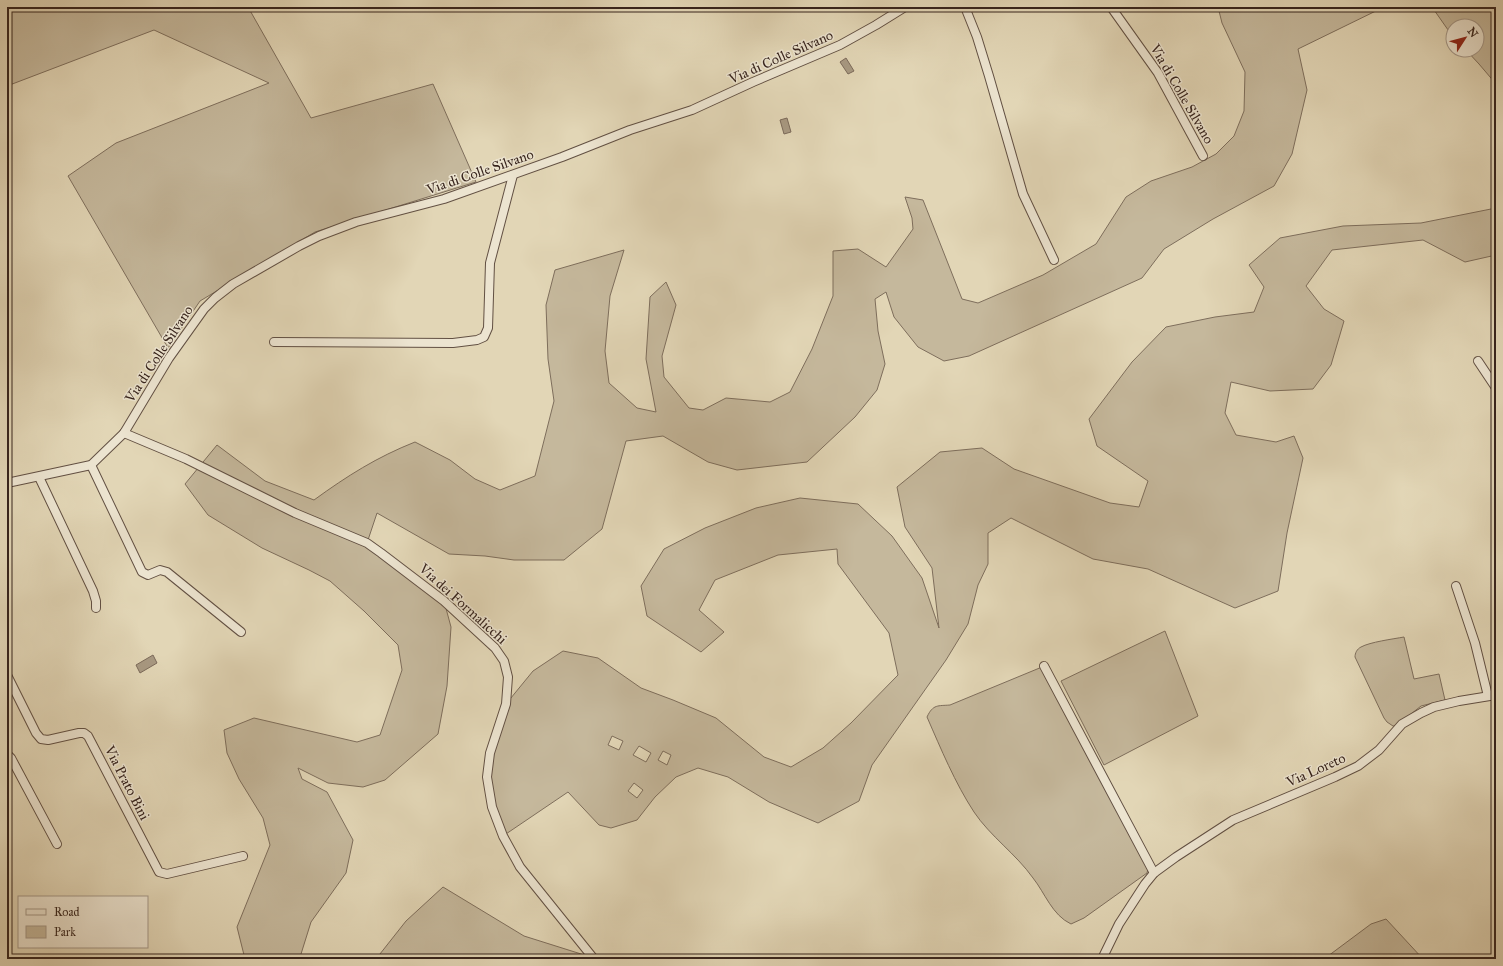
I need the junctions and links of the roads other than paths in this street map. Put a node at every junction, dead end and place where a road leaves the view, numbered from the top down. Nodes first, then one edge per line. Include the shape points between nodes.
1 (905, 7) edge
2 (965, 7) edge
3 (1111, 7) edge
4 (1203, 156) dead end
5 (513, 175) junction
6 (1054, 260) dead end
7 (274, 342) dead end
8 (1478, 361) dead end
9 (1496, 388) edge
10 (124, 433) junction
11 (91, 465) junction
12 (38, 477) junction
13 (7, 483) edge
14 (1456, 586) dead end
15 (96, 608) dead end
16 (241, 632) dead end
17 (1044, 666) dead end
18 (7, 675) edge
19 (1492, 695) edge
20 (7, 754) edge
21 (57, 844) dead end
22 (243, 856) dead end
23 (1154, 873) junction
24 (594, 959) edge
25 (1102, 959) edge

1 - 5 street, Via di Colle Silvano via 840,45 699,108 630,130
2 - 6 street via 987,70 1024,194
3 - 4 street, Via di Colle Silvano via 1158,74
5 - 7 street via 490,264 488,328 484,337 453,343
5 - 10 street, Via di Colle Silvano via 433,202 343,226 299,246 233,284 212,301 190,327
8 - 9 street
10 - 11 street
10 - 24 street, Via dei Formalicchi via 186,459 295,514 367,543 444,601 495,648 504,661 508,677 506,704 490,754 488,777 492,808 520,867
11 - 12 street
11 - 16 street via 142,572 149,575 160,570 167,572
12 - 13 street
12 - 15 street via 94,593
14 - 19 street, Via Loreto
17 - 23 street
18 - 22 street, Via Prato Bini via 39,737 46,740 81,733 88,736 159,872 167,874
19 - 23 street, Via Loreto via 1434,707 1421,713 1402,724 1379,750 1358,766 1233,820
20 - 21 street
23 - 25 street, Via Loreto via 1129,907

